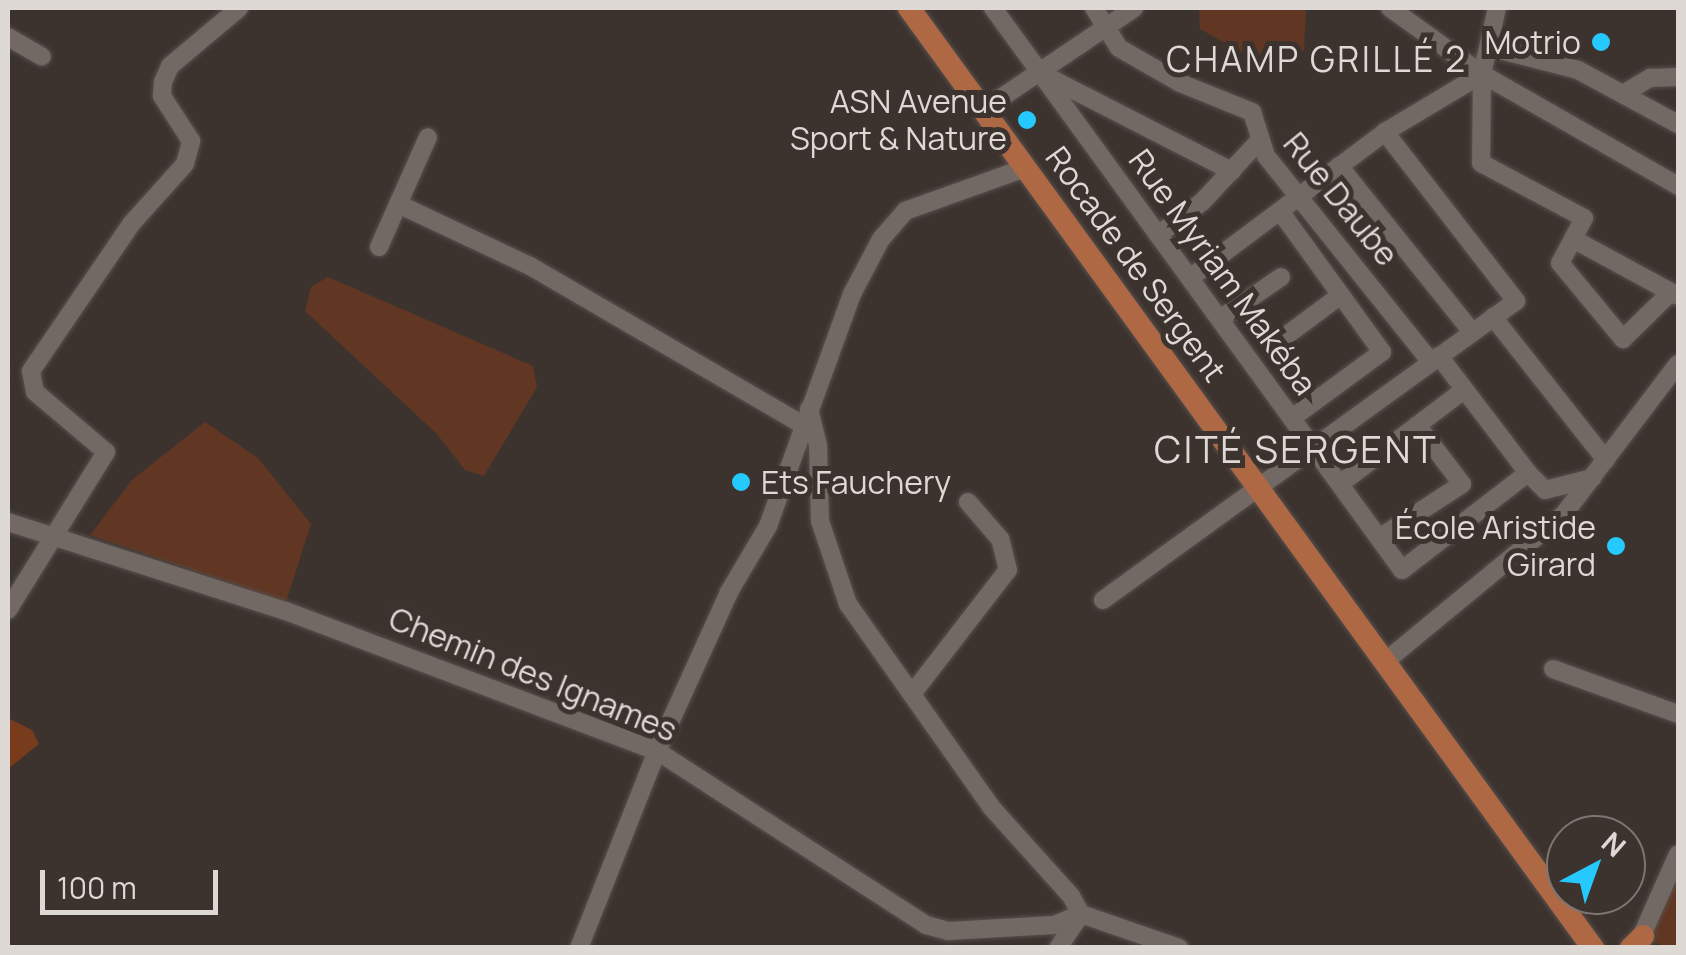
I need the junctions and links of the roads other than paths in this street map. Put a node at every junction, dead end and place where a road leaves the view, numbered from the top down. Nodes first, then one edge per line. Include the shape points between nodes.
1 (238, 8) edge
2 (909, 8) edge
3 (993, 8) edge
4 (1094, 8) edge
5 (1134, 8) edge
6 (1390, 8) edge
7 (1496, 8) edge
8 (1106, 25) junction
9 (8, 37) edge
10 (1492, 48) junction
11 (42, 57) dead end
12 (1041, 73) junction
13 (1482, 74) junction
14 (1678, 77) edge
15 (1628, 91) junction
16 (982, 110) junction
17 (1678, 124) edge
18 (1385, 132) junction
19 (428, 137) dead end
20 (1258, 142) junction
21 (1340, 166) junction
22 (1025, 168) junction
23 (1232, 172) junction
24 (1678, 186) edge
25 (1302, 194) junction
26 (398, 204) junction
27 (1280, 211) junction
28 (1158, 235) junction
29 (1573, 239) junction
30 (379, 247) dead end
31 (1281, 277) dead end
32 (1190, 278) junction
33 (1675, 294) edge
34 (1341, 295) junction
35 (1494, 317) junction
36 (1220, 319) junction
37 (1472, 332) junction
38 (1279, 341) dead end
39 (1382, 352) junction
40 (1435, 359) junction
41 (1678, 364) edge
42 (1404, 382) junction
43 (1464, 390) junction
44 (806, 416) junction
45 (1292, 418) junction
46 (1417, 425) junction
47 (1313, 448) junction
48 (1606, 460) junction
49 (1528, 473) junction
50 (1592, 478) junction
51 (1340, 484) junction
52 (1260, 487) junction
53 (1546, 490) junction
54 (968, 502) dead end
55 (1566, 511) junction
56 (8, 522) edge
57 (50, 536) junction
58 (1379, 538) junction
59 (1103, 600) dead end
60 (8, 610) edge
61 (1387, 660) junction
62 (1553, 669) dead end
63 (912, 694) junction
64 (1678, 714) edge
65 (657, 750) junction
66 (1678, 854) edge
67 (1082, 914) junction
68 (1637, 944) edge
69 (1593, 945) edge
70 (579, 948) edge
71 (1058, 948) edge
72 (1180, 948) edge

1 - 57 street via 170,66 163,82 162,96 191,141 185,164 132,223 30,371 35,392 106,452
2 - 16 main road, Rocade de Sergent
3 - 12 street, Rue Myriam Makéba
4 - 8 street
5 - 8 street
6 - 13 street
7 - 10 street
8 - 12 street
8 - 20 street, Rue Daube via 1118,48 1252,112
9 - 11 street
10 - 13 street
10 - 15 street
12 - 16 street
12 - 23 street
12 - 28 street, Rue Myriam Makéba
13 - 18 street
13 - 24 street
13 - 29 street via 1480,164 1584,218
14 - 15 street via 1650,78
15 - 17 street
16 - 22 main road, Rocade de Sergent
18 - 21 street
18 - 35 street via 1516,301
19 - 26 street
20 - 23 street
20 - 25 street, Rue Daube
21 - 25 street
21 - 37 street
22 - 44 street via 905,211 881,239 852,294
22 - 52 main road, Rocade de Sergent
23 - 28 street
25 - 27 street
25 - 40 street, Rue Daube
26 - 30 street
26 - 44 street via 518,260
27 - 32 street
27 - 34 street
28 - 32 street, Rue Myriam Makéba
29 - 33 street
29 - 33 street via 1560,263 1623,340
31 - 36 street
32 - 36 street, Rue Myriam Makéba
34 - 38 street
34 - 39 street
35 - 37 street
35 - 48 street
36 - 45 street, Rue Myriam Makéba
37 - 40 street
39 - 42 street
39 - 45 street
40 - 42 street
40 - 43 street, Rue Daube
41 - 48 street
42 - 47 street
43 - 46 street
43 - 49 street, Rue Daube
44 - 63 street via 818,445 820,521 838,581
44 - 65 street via 768,526 729,592
45 - 47 street, Rue Myriam Makéba
46 - 51 street
46 - 58 street via 1462,484
47 - 51 street, Rue Myriam Makéba
47 - 52 street
48 - 50 street
49 - 53 street
49 - 58 street, Rue Myriam Makéba via 1402,570
50 - 53 street
50 - 55 street
51 - 58 street, Rue Myriam Makéba
52 - 59 street
52 - 61 main road, Rocade de Sergent
53 - 55 street
54 - 63 street via 1000,539 1008,570
55 - 61 street
56 - 57 street, Chemin des Ignames
57 - 60 street
57 - 65 street, Chemin des Ignames via 286,610
61 - 69 main road, Rocade de Sergent
62 - 64 street
63 - 67 street via 991,808
65 - 67 street, Chemin des Ignames via 926,926 1054,925
65 - 70 street
66 - 68 street
67 - 71 street
67 - 72 street

